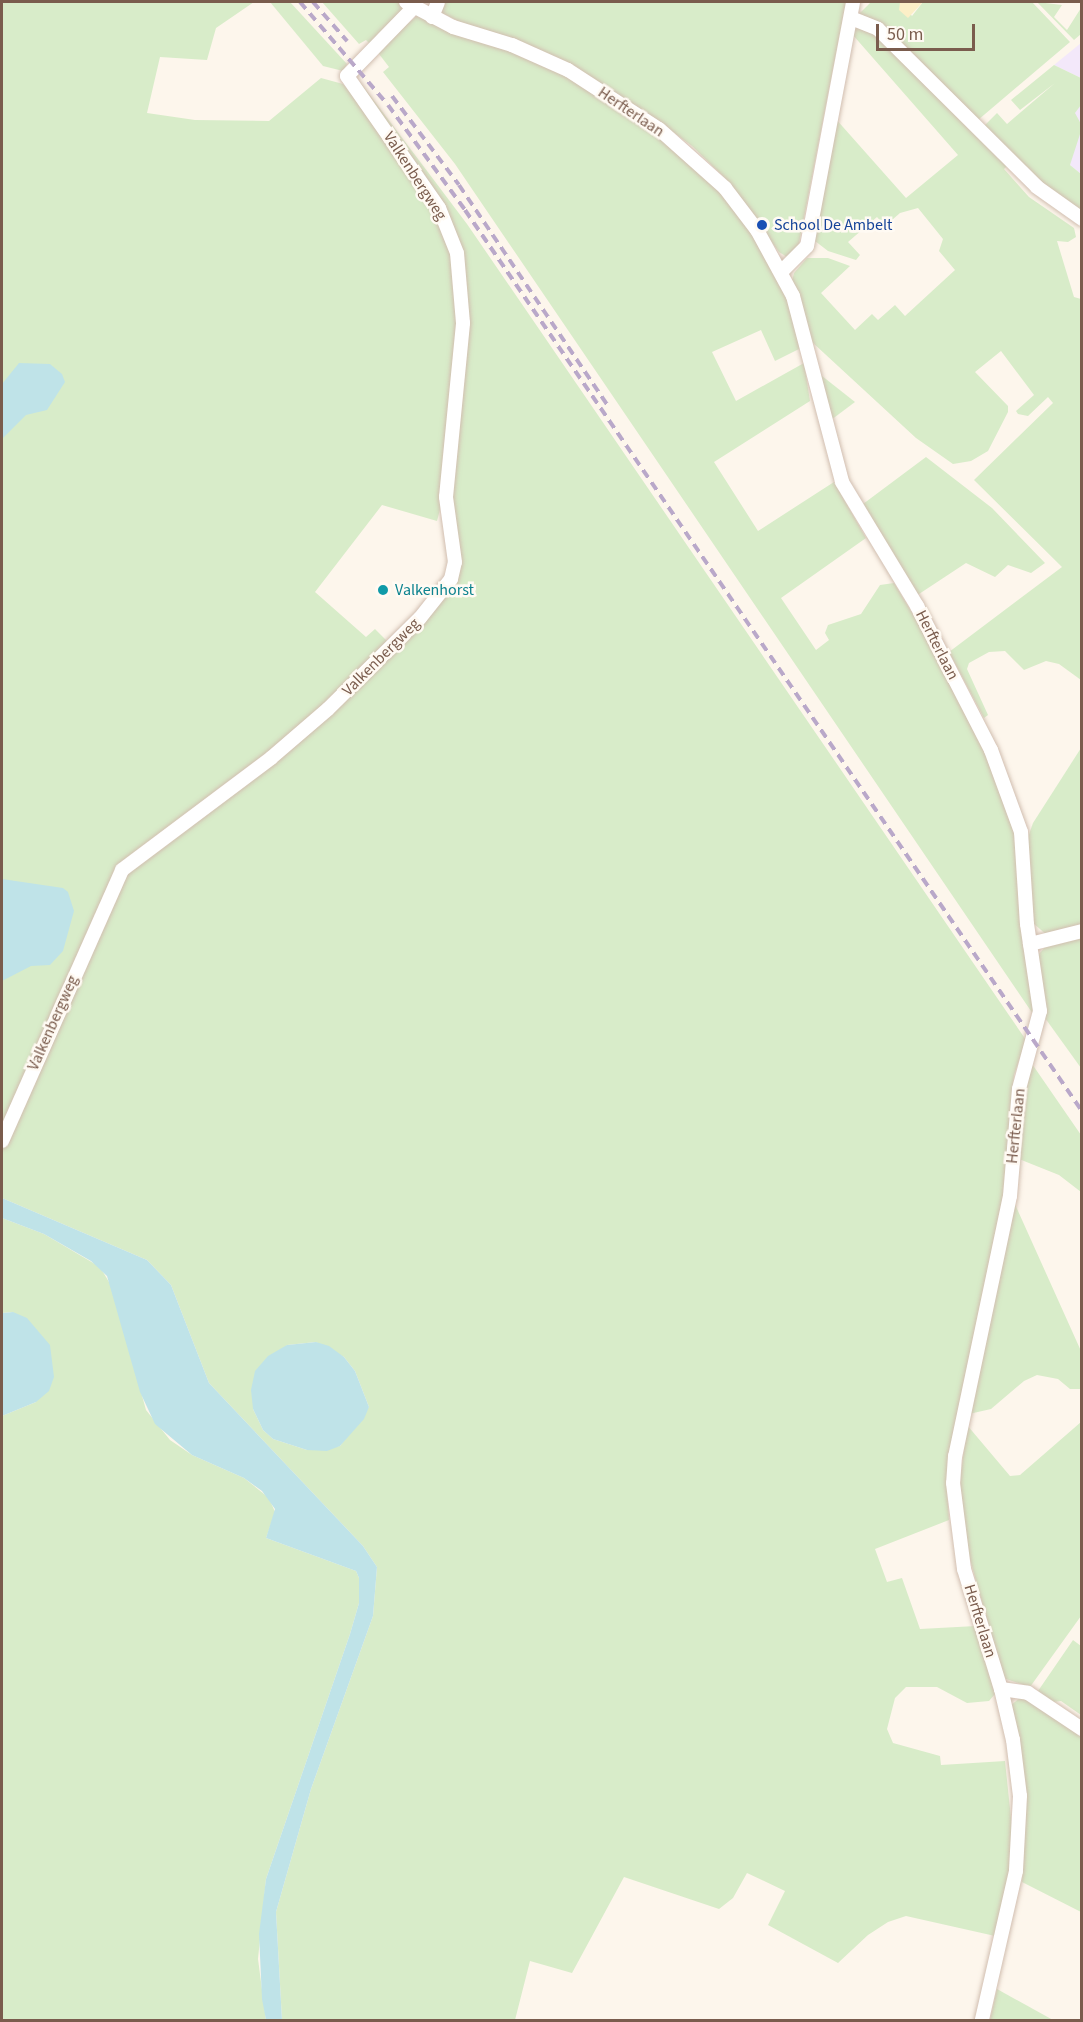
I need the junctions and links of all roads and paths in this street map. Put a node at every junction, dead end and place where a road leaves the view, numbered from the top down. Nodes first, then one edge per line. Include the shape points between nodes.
1 (438, 2) edge
2 (853, 2) edge
3 (410, 4) edge
4 (432, 17) junction
5 (850, 18) junction
6 (1082, 219) edge
7 (782, 271) junction
8 (1082, 931) edge
9 (1030, 944) junction
10 (2, 1141) edge
11 (1001, 1689) junction
12 (1082, 1729) edge
13 (982, 2020) edge

1 - 4 street
2 - 5 street
3 - 4 street, Herfterlaan
3 - 10 street, Valkenbergweg via 347,76 439,208 457,253 463,323 446,497 455,562 451,579 420,618 320,716 271,758 122,870
4 - 7 street, Herfterlaan via 568,70 659,129 725,188
5 - 6 street via 878,29 1037,187
5 - 7 street via 807,246
7 - 9 street, Herfterlaan via 803,329 842,482 917,606 991,750 1011,799 1023,850
8 - 9 street via 1067,938
9 - 11 street, Herfterlaan via 1040,1011 1019,1089 1010,1196 955,1456 953,1484 964,1569
11 - 12 street via 1028,1693
11 - 13 street, Herfterlaan via 1020,1796 1016,1871

